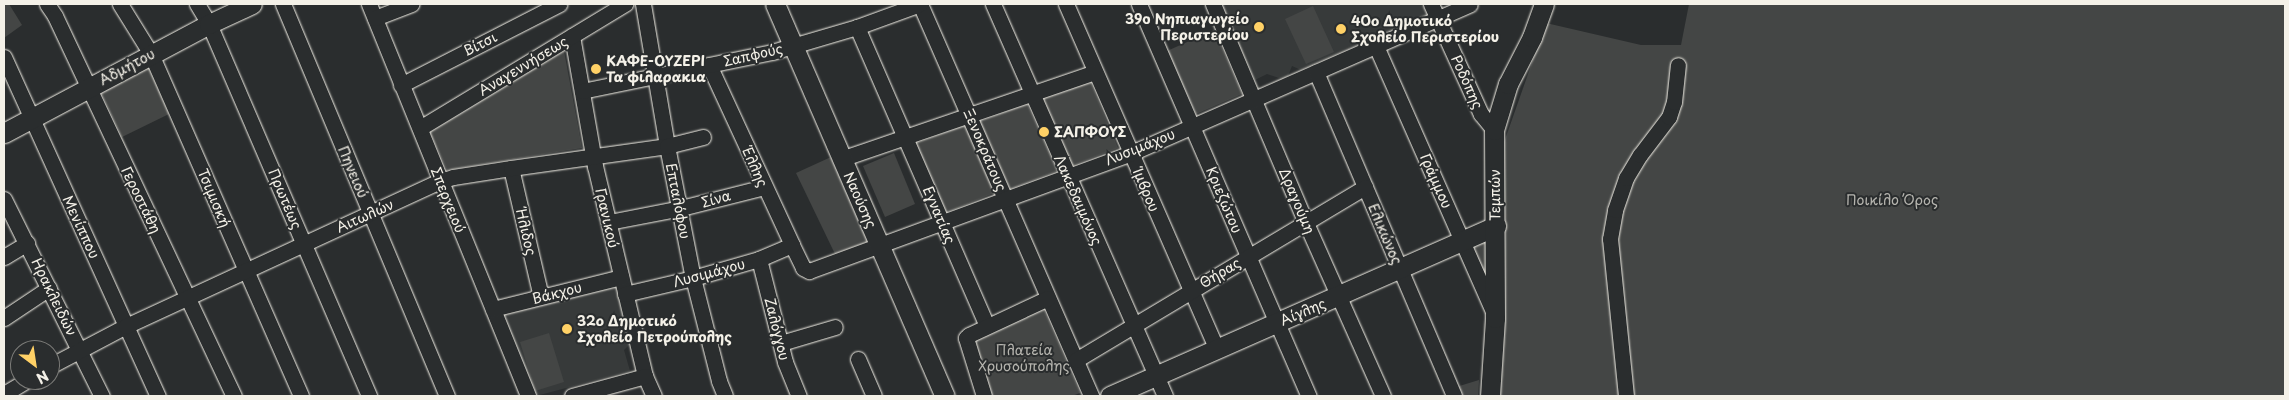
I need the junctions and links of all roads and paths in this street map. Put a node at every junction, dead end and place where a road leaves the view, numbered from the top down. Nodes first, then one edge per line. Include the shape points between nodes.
1 (47, 4) edge
2 (120, 4) edge
3 (197, 4) edge
4 (252, 4) edge
5 (283, 4) edge
6 (369, 4) edge
7 (411, 4) edge
8 (559, 4) edge
9 (625, 4) edge
10 (643, 4) edge
11 (775, 4) edge
12 (920, 4) edge
13 (993, 4) edge
14 (1066, 4) edge
15 (1139, 4) edge
16 (1213, 4) edge
17 (1431, 4) edge
18 (1470, 4) edge
19 (1544, 4) edge
20 (375, 18) junction
21 (1438, 18) junction
22 (209, 24) junction
23 (857, 27) junction
24 (572, 36) junction
25 (792, 46) junction
26 (1376, 46) junction
27 (152, 54) junction
28 (4, 57) edge
29 (710, 65) junction
30 (1678, 65) dead end
31 (1095, 72) junction
32 (1316, 72) junction
33 (655, 76) junction
34 (401, 85) junction
35 (88, 88) junction
36 (582, 90) junction
37 (1032, 94) junction
38 (1254, 100) junction
39 (970, 117) junction
40 (31, 118) junction
41 (1192, 126) junction
42 (420, 128) junction
43 (1494, 130) junction
44 (4, 133) edge
45 (703, 136) dead end
46 (906, 138) junction
47 (667, 146) junction
48 (1131, 153) junction
49 (593, 156) junction
50 (841, 159) junction
51 (511, 168) junction
52 (1067, 175) junction
53 (440, 181) junction
54 (764, 187) junction
55 (1365, 187) junction
56 (1005, 198) junction
57 (4, 199) edge
58 (681, 208) junction
59 (371, 214) junction
60 (608, 222) junction
61 (942, 223) junction
62 (1306, 223) junction
63 (1496, 226) junction
64 (1462, 241) junction
65 (27, 243) junction
66 (304, 243) junction
67 (792, 246) junction
68 (880, 246) junction
69 (4, 257) edge
70 (1248, 257) junction
71 (759, 259) junction
72 (803, 268) joint
73 (1400, 269) junction
74 (246, 271) junction
75 (620, 277) junction
76 (693, 278) junction
77 (49, 288) junction
78 (1190, 292) junction
79 (624, 294) junction
80 (1340, 296) junction
81 (541, 297) junction
82 (188, 298) junction
83 (1048, 298) junction
84 (493, 309) junction
85 (4, 318) edge
86 (1495, 318) junction
87 (1277, 324) junction
88 (1134, 325) junction
89 (126, 326) junction
90 (987, 326) junction
91 (834, 327) dead end
92 (781, 343) junction
93 (1216, 348) junction
94 (79, 349) junction
95 (858, 359) dead end
96 (60, 360) edge
97 (1076, 360) junction
98 (1156, 375) junction
99 (645, 376) junction
100 (102, 396) edge
101 (158, 396) edge
102 (234, 396) edge
103 (301, 396) edge
104 (369, 396) edge
105 (448, 396) edge
106 (528, 396) edge
107 (572, 396) edge
108 (654, 396) edge
109 (725, 396) edge
110 (799, 396) edge
111 (874, 396) edge
112 (945, 396) edge
113 (984, 396) edge
114 (1091, 396) edge
115 (1110, 396) edge
116 (1165, 396) edge
117 (1309, 396) edge
118 (1383, 396) edge
119 (1454, 396) edge
120 (1490, 396) edge
121 (1626, 396) edge

1 - 35 street, Γεροστάθη
2 - 27 street, Τσιμισκή
3 - 22 street, Πρωτέως
4 - 22 street, Αδμήτου
5 - 59 street, Πηνειού
6 - 20 street, Σπερχειού
7 - 20 street
8 - 34 street, Βίτσι
9 - 24 street, Αναγεννήσεως
10 - 33 street, Επταλόφου
11 - 25 street, Ναούσης
12 - 23 street, Σαπφούς
12 - 39 street, Ξενοκράτους
13 - 37 street, Λακεδαιμόνος
14 - 31 street, Ίμβρου
15 - 41 street, Κριεζώτου
16 - 38 street, Δραγούμη
17 - 21 street, Ροδόπης
18 - 21 street, Λυσιμάχου
19 - 43 street, Τεμπών via 1532,37 1508,84
20 - 34 street, Σπερχειού
21 - 26 street, Λυσιμάχου
21 - 43 street, Ροδόπης via 1481,114
22 - 27 street, Αδμήτου
22 - 66 street, Πρωτέως
23 - 25 street, Σαπφούς
23 - 46 street, Εγνατίας
24 - 36 street, Γρανικού
24 - 42 street, Αναγεννήσεως
25 - 29 street, Σαπφούς
25 - 50 street, Ναούσης
26 - 32 street, Λυσιμάχου
26 - 64 street, Γράμμου
27 - 35 street, Αδμήτου
27 - 74 street, Τσιμισκή
28 - 40 street, Μενίππου
29 - 33 street, Σαπφούς
29 - 54 street, Έλλης
30 - 121 street via 1669,117 1626,178 1615,210 1610,239
31 - 37 street
31 - 48 street, Ίμβρου
32 - 38 street, Λυσιμάχου
32 - 55 street, Ελικώνος
33 - 36 street, Σαπφούς
33 - 47 street, Επταλόφου
34 - 42 street, Σπερχειού
35 - 40 street, Αδμήτου
35 - 82 street, Γεροστάθη
36 - 49 street, Γρανικού
37 - 39 street
37 - 52 street, Λακεδαιμόνος
38 - 41 street, Λυσιμάχου
38 - 62 street, Δραγούμη
39 - 46 street
39 - 56 street, Ξενοκράτους
40 - 44 street, Αδμήτου
40 - 89 street, Μενίππου
41 - 48 street, Λυσιμάχου
41 - 70 street, Κριεζώτου
42 - 53 street, Σπερχειού
43 - 63 street, Τεμπών
45 - 47 street, Αιτωλών
46 - 50 street
46 - 61 street, Εγνατίας
47 - 49 street, Αιτωλών
47 - 58 street, Επταλόφου
48 - 52 street, Λυσιμάχου
48 - 78 street, Ίμβρου
49 - 51 street, Αιτωλών
49 - 60 street, Γρανικού
50 - 68 street, Ναούσης
51 - 53 street, Αιτωλών
51 - 81 street, Ήλιδος
52 - 56 street, Λυσιμάχου
52 - 88 street, Λακεδαιμόνος
53 - 59 street, Αιτωλών
53 - 84 street, Σπερχειού
54 - 58 street, Σίνα
54 - 67 street, Έλλης
55 - 62 street, Θήρας
55 - 73 street, Ελικώνος
56 - 61 street, Λυσιμάχου
56 - 83 street, Ξενοκράτους
57 - 65 street, Ηρακλειδών
58 - 60 street, Σίνα
58 - 76 street, Επταλόφου
59 - 66 street, Αιτωλών
59 - 105 street, Πηνειού
60 - 75 street, Γρανικού
61 - 68 street, Λυσιμάχου
61 - 90 street, Εγνατίας
62 - 70 street, Θήρας
62 - 80 street, Δραγούμη
63 - 64 street, Αίγλης
63 - 86 street, Τεμπών
64 - 73 street, Αίγλης
64 - 86 street, Γράμμου
65 - 69 street
65 - 77 street, Ηρακλειδών
66 - 74 street, Αιτωλών
66 - 104 street, Πρωτέως
67 - 71 street, Λυσιμάχου
67 - 72 street, Έλλης
68 - 72 street, Λυσιμάχου via 809,271
68 - 112 street, Ναούσης
70 - 78 street, Θήρας
70 - 87 street, Κριεζώτου
71 - 76 street, Λυσιμάχου
71 - 92 street, Ζαλόγγου
73 - 80 street, Αίγλης
73 - 119 street, Ελικώνος
74 - 82 street, Αιτωλών
74 - 103 street, Τσιμισκή
75 - 79 street, Γρανικού
75 - 81 street, Βάκχου
76 - 79 street, Λυσιμάχου
76 - 109 street, Επταλόφου
77 - 85 street
77 - 94 street, Ηρακλειδών
78 - 88 street, Θήρας
78 - 93 street, Ίμβρου
79 - 99 street, Γρανικού
80 - 87 street, Αίγλης
80 - 118 street, Δραγούμη
81 - 84 street, Βάκχου
82 - 89 street, Αιτωλών
82 - 102 street, Γεροστάθη
83 - 90 street
83 - 97 street, Ξενοκράτους
84 - 106 street, Σπερχειού
86 - 120 street, Τεμπών
87 - 93 street, Αίγλης
87 - 117 street, Κριεζώτου
88 - 97 street, Θήρας
88 - 98 street, Λακεδαιμόνος
89 - 94 street, Αιτωλών
89 - 101 street, Μενίππου
90 - 113 street via 966,338
91 - 92 street
92 - 110 street, Ζαλόγγου
93 - 98 street, Αίγλης
94 - 96 street, Αιτωλών
94 - 100 street, Ηρακλειδών
95 - 111 street
97 - 114 street, Ξενοκράτους
98 - 115 street, Αίγλης
98 - 116 street, Λακεδαιμόνος
99 - 107 street
99 - 108 street, Γρανικού

